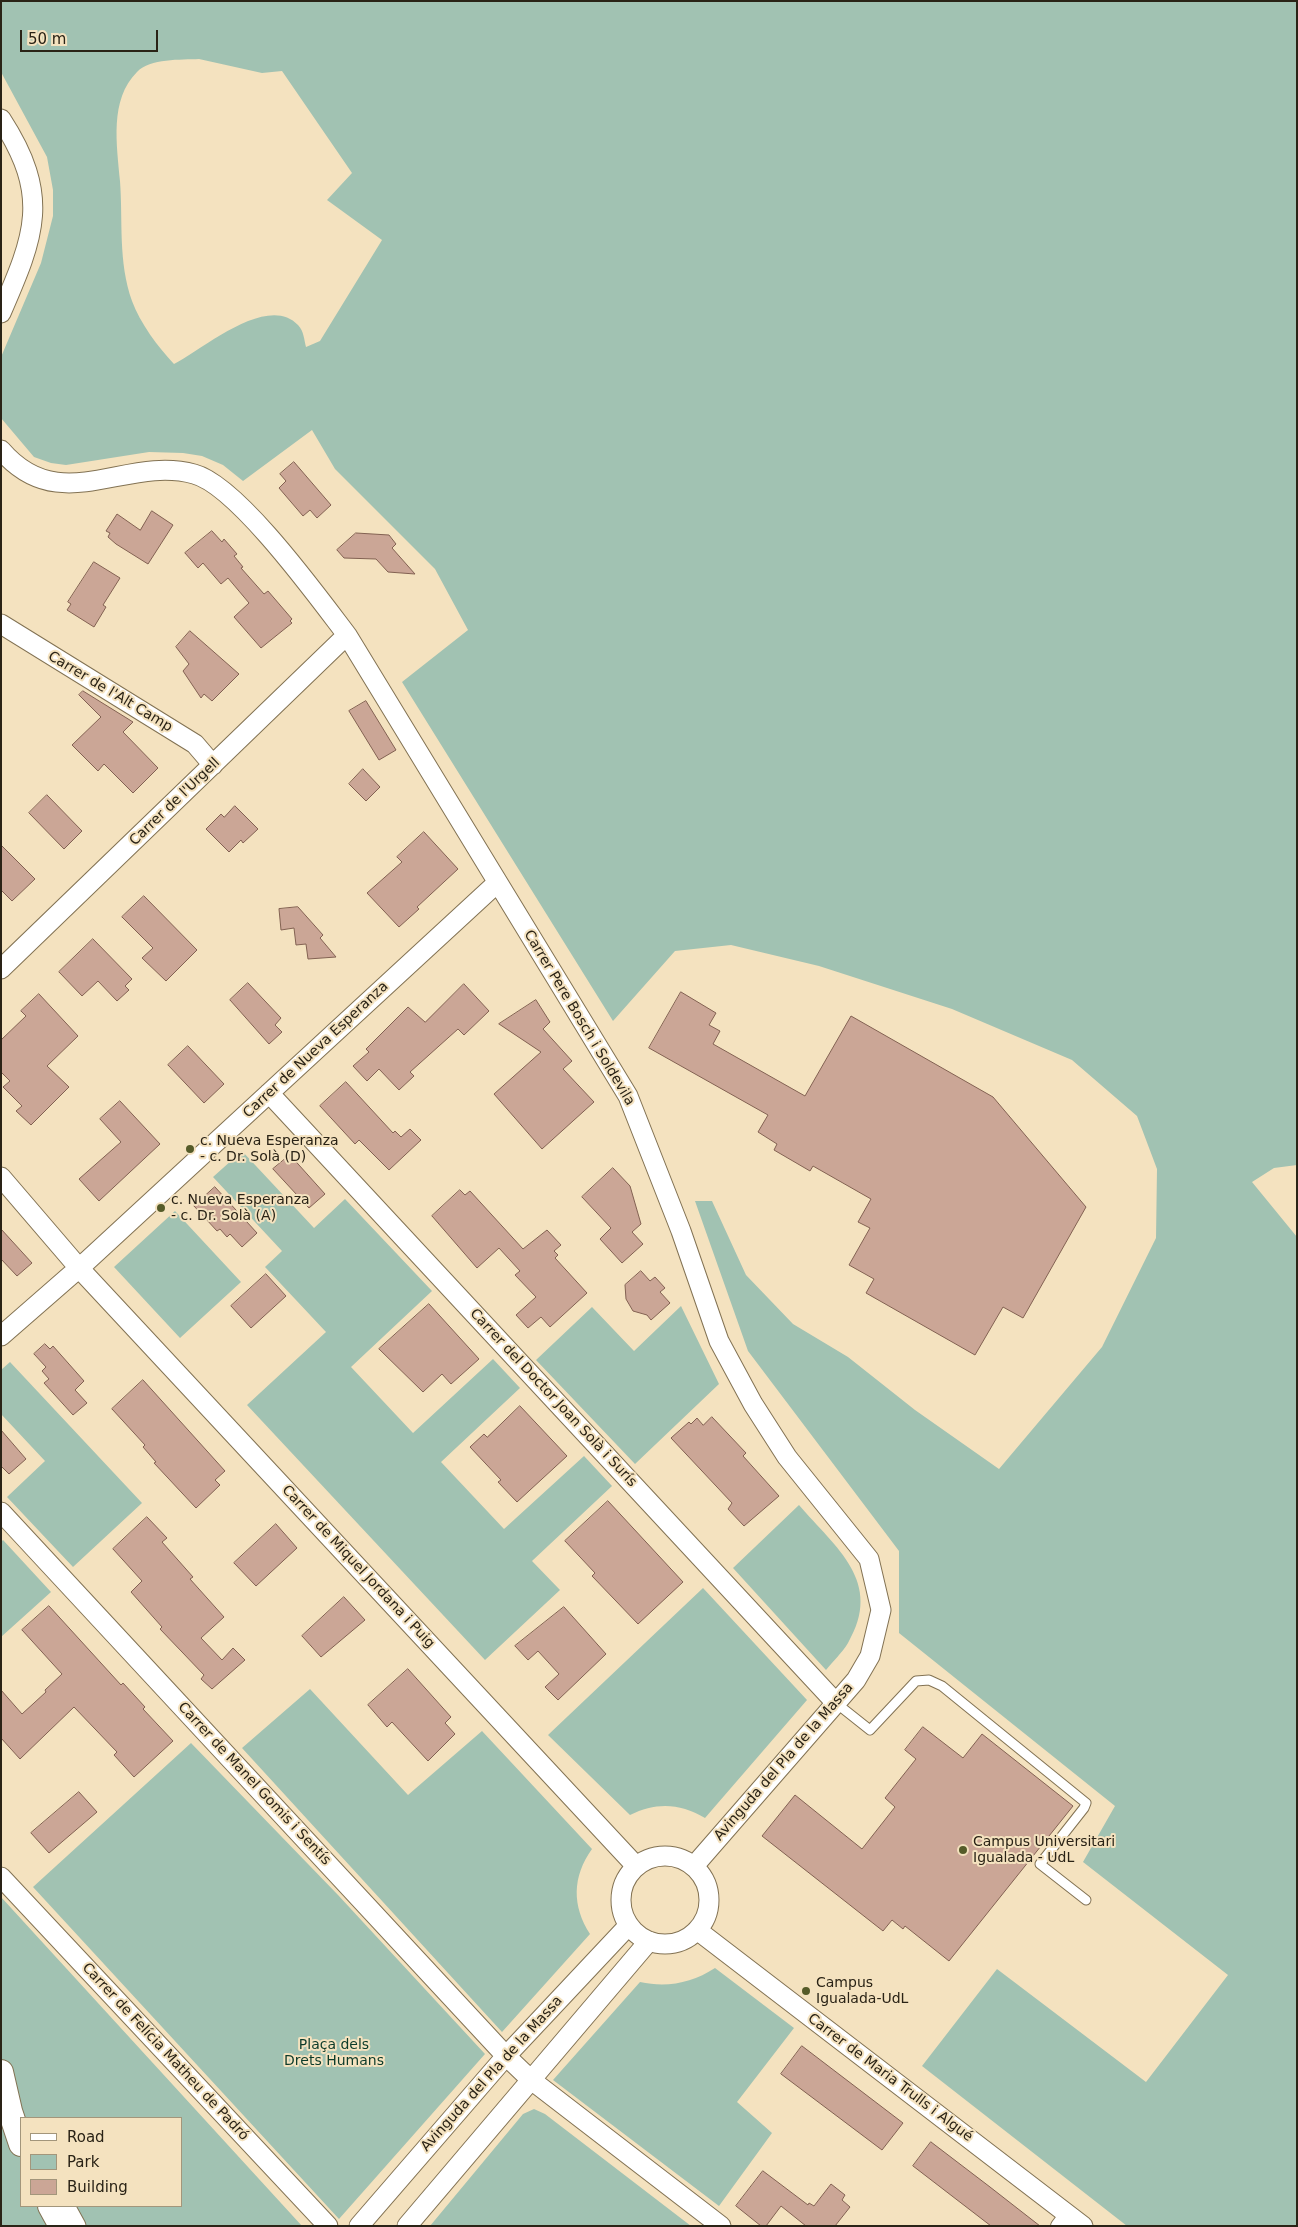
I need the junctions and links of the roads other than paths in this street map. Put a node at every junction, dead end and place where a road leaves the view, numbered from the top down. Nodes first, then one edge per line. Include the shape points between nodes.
1 (1, 119) edge
2 (1, 313) edge
3 (1, 450) edge
4 (2, 626) edge
5 (347, 635) junction
6 (213, 765) junction
7 (497, 883) junction
8 (1, 969) edge
9 (269, 1092) junction
10 (1, 1178) edge
11 (79, 1268) junction
12 (1, 1336) edge
13 (1, 1512) edge
14 (870, 1656) joint
15 (836, 1703) junction
16 (636, 1866) junction
17 (694, 1866) junction
18 (1, 1878) edge
19 (1086, 1900) dead end
20 (628, 1925) junction
21 (697, 1930) junction
22 (649, 1941) junction
23 (506, 2056) junction
24 (1, 2072) edge
25 (530, 2079) junction
26 (20, 2141) edge
27 (51, 2207) edge
28 (66, 2207) edge
29 (1062, 2220) edge
30 (61, 2226) edge
31 (76, 2226) edge
32 (328, 2226) edge
33 (359, 2226) edge
34 (407, 2226) edge
35 (721, 2226) edge
36 (1083, 2226) edge

1 - 2 street via 31,181 33,214 26,252
3 - 5 street, Carrer Pere Bosch i Soldevila via 20,470 54,482 80,483 146,472 195,474 230,495 304,578
4 - 6 street, Carrer de l'Alt Camp via 195,744
5 - 6 street, Carrer de l'Urgell
5 - 7 street, Carrer Pere Bosch i Soldevila
6 - 8 street, Carrer de l'Urgell
7 - 9 street, Carrer de Nueva Esperanza
7 - 14 street, Carrer Pere Bosch i Soldevila via 628,1096 719,1341 753,1404 787,1457 869,1559 881,1610
9 - 11 street, Carrer de Nueva Esperanza
9 - 15 street, Carrer del Doctor Joan Solà i Surís
10 - 11 street, Carrer de Miquel Jordana i Puig
11 - 12 street, Carrer de Nueva Esperanza
11 - 16 street, Carrer de Miquel Jordana i Puig
13 - 23 street, Carrer de Manel Gomis i Sentís
14 - 15 street, Avinguda del Pla de la Massa via 856,1680
15 - 17 street, Avinguda del Pla de la Massa
15 - 19 lane via 870,1730 916,1681 929,1680 950,1692 1086,1803 1040,1864
16 - 17 street via 649,1858 665,1855 680,1858
16 - 20 street via 627,1876 621,1894 621,1907
17 - 21 street via 705,1881 709,1898 706,1915
18 - 32 street, Carrer de Felícia Matheu de Padró
20 - 22 street
20 - 23 street, Avinguda del Pla de la Massa
21 - 22 street via 674,1943
21 - 29 street, Carrer de Maria Trulls i Algué
22 - 25 street
23 - 25 street, Carrer de Manel Gomis i Sentís
23 - 33 street, Avinguda del Pla de la Massa
24 - 26 street
25 - 34 street
25 - 35 street, Carrer de Manel Gomis i Sentís
27 - 30 street
28 - 31 street
29 - 36 street, Carrer de Maria Trulls i Algué

